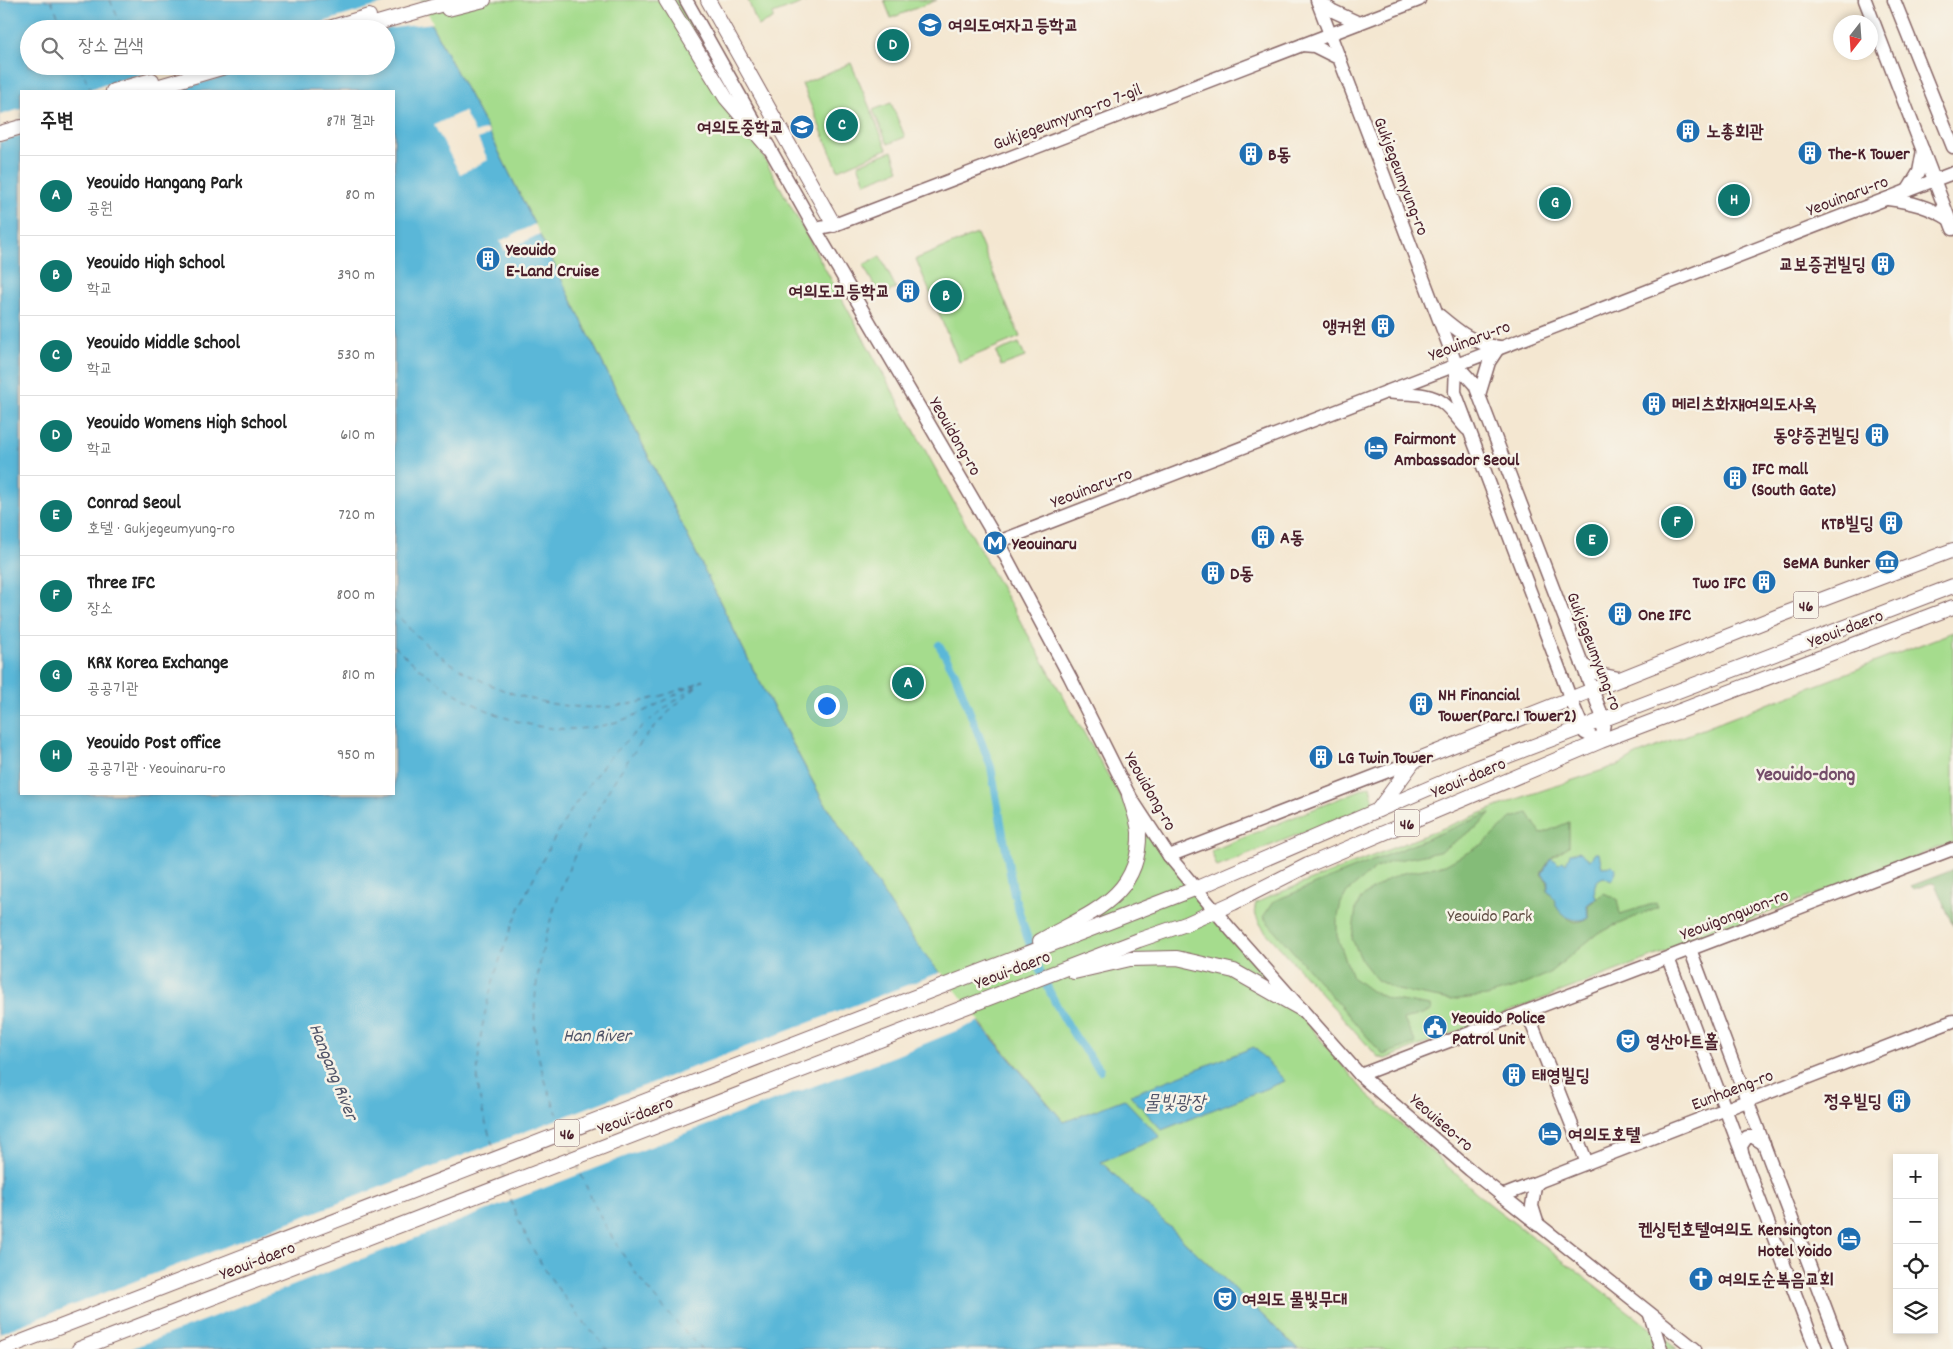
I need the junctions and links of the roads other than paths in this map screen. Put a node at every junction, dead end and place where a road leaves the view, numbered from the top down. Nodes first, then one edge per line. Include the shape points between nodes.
1 (457, 0) edge
2 (484, 0) edge
3 (666, 0) edge
4 (686, 0) edge
5 (708, 0) edge
6 (1318, 0) edge
7 (1419, 0) edge
8 (1865, 0) edge
9 (1894, 0) edge
10 (426, 5) edge
11 (364, 20) edge
12 (383, 20) edge
13 (1359, 23) junction
14 (1330, 34) junction
15 (1299, 44) junction
16 (1340, 59) junction
17 (168, 75) edge
18 (197, 75) edge
19 (116, 90) edge
20 (146, 90) edge
21 (20, 118) edge
22 (0, 124) edge
23 (20, 127) edge
24 (0, 133) edge
25 (1952, 144) edge
26 (768, 147) junction
27 (1923, 150) junction
28 (1953, 173) edge
29 (1934, 180) junction
30 (1908, 190) junction
31 (1886, 199) junction
32 (1951, 224) edge
33 (834, 225) junction
34 (815, 229) junction
35 (1436, 313) junction
36 (1499, 347) junction
37 (1456, 364) junction
38 (1383, 392) junction
39 (1479, 395) junction
40 (1469, 432) junction
41 (998, 542) junction
42 (1953, 550) edge
43 (1953, 586) edge
44 (1953, 607) edge
45 (1582, 664) junction
46 (1623, 679) junction
47 (1593, 691) junction
48 (1571, 700) junction
49 (1603, 718) junction
50 (1582, 726) junction
51 (1601, 741) junction
52 (1414, 761) junction
53 (1128, 795) junction
54 (1378, 811) junction
55 (1953, 850) edge
56 (1169, 856) junction
57 (1197, 888) junction
58 (1216, 911) junction
59 (1690, 949) junction
60 (1668, 958) junction
61 (1002, 964) junction
62 (1025, 984) junction
63 (1300, 1009) junction
64 (1526, 1012) junction
65 (1953, 1022) edge
66 (1732, 1059) junction
67 (1710, 1068) junction
68 (1360, 1074) junction
69 (1748, 1101) junction
70 (1726, 1110) junction
71 (1764, 1144) junction
72 (1743, 1155) junction
73 (1587, 1163) junction
74 (1539, 1182) junction
75 (1502, 1196) junction
76 (1538, 1225) junction
77 (1650, 1315) junction
78 (3, 1349) edge
79 (79, 1349) edge
80 (1661, 1349) edge
81 (1695, 1349) edge
82 (1816, 1349) edge
83 (1841, 1349) edge

1 - 10 main road
2 - 10 main road via 454,8
3 - 26 main road via 726,98
4 - 26 street, Yeouidong-ro
5 - 33 main road
6 - 13 street
6 - 14 street, Gukjegeumyung-ro
7 - 13 street, Gukjegeumyung-ro 7-gil
8 - 27 street
9 - 25 street
10 - 11 main road
10 - 12 main road
13 - 14 street, Gukjegeumyung-ro 7-gil
14 - 15 street, Gukjegeumyung-ro 7-gil
14 - 16 street, Gukjegeumyung-ro
15 - 16 street via 1314,46
15 - 33 street, Gukjegeumyung-ro 7-gil
16 - 35 street, Gukjegeumyung-ro
17 - 19 main road
18 - 20 main road
21 - 22 main road
23 - 24 main road
26 - 34 street, Yeouidong-ro
27 - 29 street
27 - 30 street via 1919,172
28 - 29 street, Yeouinaru-ro
29 - 30 street, Yeouinaru-ro
29 - 32 street
30 - 31 street, Yeouinaru-ro
31 - 32 street via 1924,206
31 - 36 street, Yeouinaru-ro
33 - 34 street, Gukjegeumyung-ro 7-gil
34 - 41 street, Yeouidong-ro
35 - 36 street via 1465,337
35 - 37 street, Gukjegeumyung-ro
36 - 37 street, Yeouinaru-ro
36 - 39 street via 1489,362
37 - 38 street, Yeouinaru-ro
37 - 39 street, Gukjegeumyung-ro via 1475,385
37 - 40 street, Gukjegeumyung-ro via 1455,392
38 - 40 street via 1409,396 1418,394 1436,399
38 - 41 street, Yeouinaru-ro
39 - 45 street, Gukjegeumyung-ro
40 - 48 street, Gukjegeumyung-ro
41 - 53 street, Yeouidong-ro via 1070,676
42 - 46 main road, Yeoui-daero / 46 via 1781,614
43 - 49 main road, Yeoui-daero
44 - 51 main road, Yeoui-daero / 46
45 - 46 street via 1598,674
45 - 47 street, Gukjegeumyung-ro
46 - 47 main road, Yeoui-daero / 46
47 - 48 main road, Yeoui-daero / 46
47 - 49 street, Gukjegeumyung-ro
48 - 50 street, Gukjegeumyung-ro
48 - 52 main road, Yeoui-daero / 46
49 - 50 main road, Yeoui-daero
49 - 51 street, Gukjegeumyung-ro
50 - 51 street, Gukjegeumyung-ro via 1585,733
50 - 54 main road, Yeoui-daero
51 - 58 main road, Yeoui-daero / 46 via 1308,865
52 - 54 main road, Yeoui-daero / 46
52 - 56 street, Yeoui-daero
53 - 56 street, Yeouidong-ro
53 - 61 main road, 46 via 1139,831 1136,856 1129,876 1115,896 1098,910
54 - 57 main road, Yeoui-daero / 46
55 - 59 street, Yeouigongwon-ro
56 - 57 street, Yeouidong-ro
57 - 58 street, Yeouiseo-ro
57 - 61 main road, Yeoui-daero / 46
58 - 62 main road, Yeoui-daero / 46
58 - 63 street, Yeouiseo-ro
59 - 60 street, Yeouigongwon-ro
59 - 66 street
60 - 64 street, Yeouigongwon-ro
60 - 67 street
61 - 78 main road, Yeoui-daero / 46
62 - 63 main road, 46 via 1145,957 1178,958 1234,971
62 - 79 main road, Yeoui-daero / 46
63 - 68 street, Yeouiseo-ro
64 - 68 street, Yeouigongwon-ro
64 - 73 street
65 - 69 street, Eunhaeng-ro
66 - 67 street via 1719,1070
66 - 69 street
67 - 70 street
68 - 75 street, Yeouiseo-ro
69 - 70 street, Eunhaeng-ro
69 - 71 street
70 - 72 street
70 - 73 street, Eunhaeng-ro
71 - 72 street via 1752,1136 1747,1137 1741,1146
71 - 83 street
72 - 82 street
73 - 74 street, Eunhaeng-ro
74 - 75 street, Eunhaeng-ro
74 - 76 street via 1532,1200
75 - 76 street, Yeouiseo-ro
76 - 77 street, Yeouiseo-ro
77 - 80 street
77 - 81 street, Yeouiseo-ro

